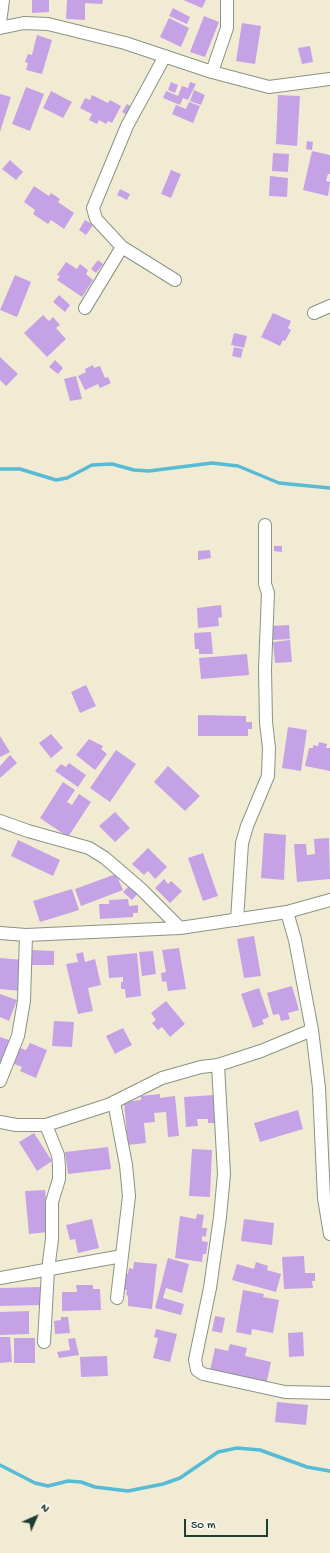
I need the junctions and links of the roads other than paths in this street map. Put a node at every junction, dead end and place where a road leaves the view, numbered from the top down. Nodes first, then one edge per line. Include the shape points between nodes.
1 (3, 0) edge
2 (226, 0) edge
3 (0, 24) edge
4 (0, 28) edge
5 (165, 56) junction
6 (212, 72) junction
7 (330, 79) edge
8 (122, 247) junction
9 (175, 280) dead end
10 (330, 306) edge
11 (85, 308) dead end
12 (314, 313) dead end
13 (265, 525) dead end
14 (0, 821) edge
15 (330, 900) edge
16 (287, 912) junction
17 (237, 920) junction
18 (180, 928) junction
19 (0, 933) edge
20 (26, 935) junction
21 (312, 1030) junction
22 (218, 1065) junction
23 (0, 1081) edge
24 (114, 1102) junction
25 (0, 1122) edge
26 (46, 1126) junction
27 (330, 1234) edge
28 (122, 1256) junction
29 (48, 1270) junction
30 (0, 1278) edge
31 (117, 1298) dead end
32 (44, 1342) dead end
33 (330, 1393) edge

1 - 3 street
2 - 6 street via 227,28
4 - 5 street via 24,23 48,24
5 - 6 street
5 - 8 street via 127,126 93,208 96,219
6 - 7 street via 269,86
8 - 9 street
8 - 11 street
10 - 12 street
13 - 17 street via 268,593 265,669 268,776 246,826 242,844
14 - 18 street via 89,848 135,884
15 - 16 street
16 - 17 street
16 - 21 street via 295,940
17 - 18 street
18 - 20 street
19 - 20 street
20 - 23 street via 24,1002 18,1036
21 - 22 street
21 - 27 street via 319,1088 324,1198
22 - 24 street via 162,1078
22 - 33 street via 224,1174 210,1288 195,1360 197,1370 203,1374 285,1392
24 - 26 street
24 - 28 street via 129,1196
25 - 26 street
26 - 29 street via 58,1155 59,1166 52,1202 52,1239
28 - 29 street
28 - 31 street
29 - 30 street
29 - 32 street

